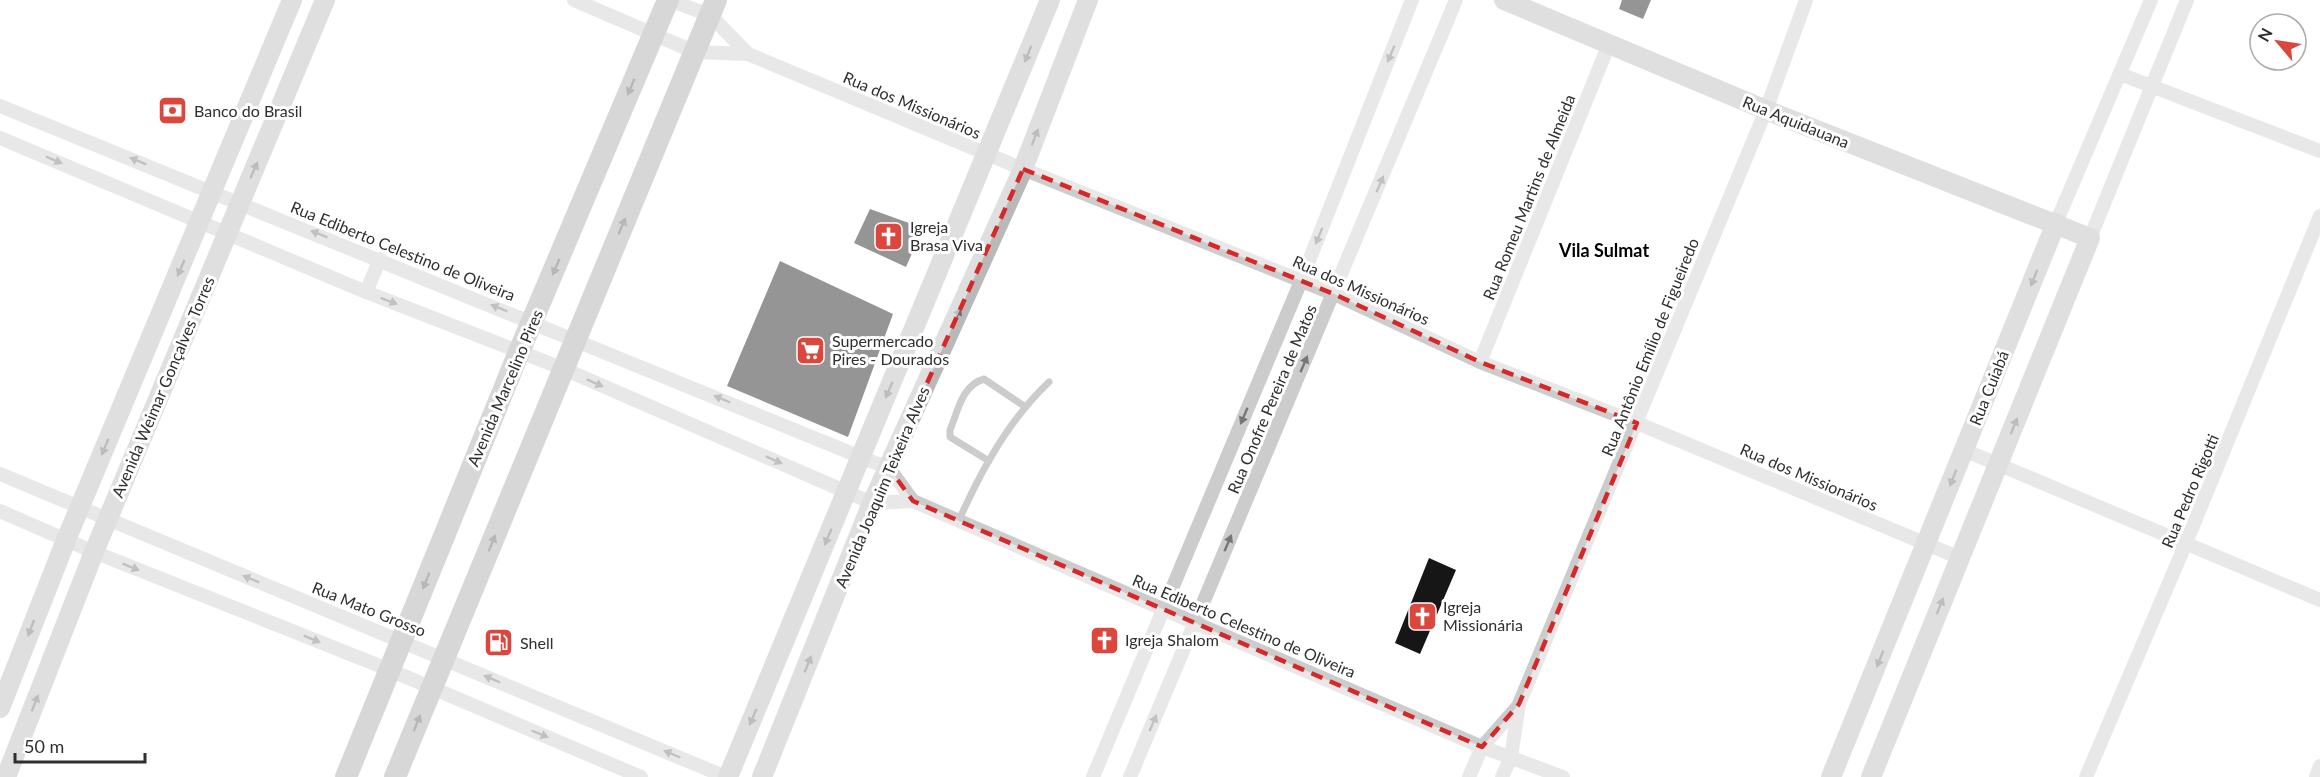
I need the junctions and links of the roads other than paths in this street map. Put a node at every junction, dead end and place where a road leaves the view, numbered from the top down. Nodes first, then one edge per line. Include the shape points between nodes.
1 (292, 0) edge
2 (325, 0) edge
3 (574, 0) edge
4 (668, 0) edge
5 (1050, 0) edge
6 (1088, 0) edge
7 (1413, 0) edge
8 (1456, 0) edge
9 (1504, 0) edge
10 (1806, 0) edge
11 (2151, 0) edge
12 (2187, 0) edge
13 (713, 8) edge
14 (654, 33) junction
15 (1609, 44) junction
16 (695, 52) junction
17 (748, 54) junction
18 (2120, 74) junction
19 (2153, 88) junction
20 (0, 106) edge
21 (1766, 110) junction
22 (0, 138) edge
23 (2320, 152) edge
24 (988, 154) junction
25 (1023, 169) junction
26 (214, 191) junction
27 (241, 202) junction
28 (2320, 216) edge
29 (200, 223) junction
30 (2056, 223) junction
31 (228, 234) junction
32 (2090, 238) junction
33 (380, 259) junction
34 (1301, 281) junction
35 (366, 292) junction
36 (1334, 294) junction
37 (533, 321) junction
38 (575, 338) junction
39 (519, 352) junction
40 (1480, 362) junction
41 (564, 369) junction
42 (1049, 382) dead end
43 (1024, 406) junction
44 (1637, 423) junction
45 (1964, 450) junction
46 (861, 456) junction
47 (989, 461) junction
48 (1998, 465) junction
49 (889, 468) junction
50 (0, 474) edge
51 (847, 492) junction
52 (913, 501) junction
53 (872, 503) junction
54 (79, 509) junction
55 (0, 511) edge
56 (107, 520) junction
57 (959, 520) junction
58 (66, 540) junction
59 (2186, 543) junction
60 (1927, 544) junction
61 (94, 552) junction
62 (1960, 558) junction
63 (2320, 600) edge
64 (1163, 609) junction
65 (1195, 622) junction
66 (402, 640) junction
67 (444, 658) junction
68 (390, 670) junction
69 (432, 688) junction
70 (1519, 705) junction
71 (0, 708) edge
72 (1482, 747) junction
73 (1511, 757) junction
74 (2320, 766) edge
75 (6, 777) edge
76 (346, 777) edge
77 (395, 777) edge
78 (641, 777) edge
79 (727, 777) edge
80 (762, 777) edge
81 (1093, 777) edge
82 (1130, 777) edge
83 (1468, 777) edge
84 (1502, 777) edge
85 (1563, 777) edge
86 (1832, 777) edge
87 (1871, 777) edge
88 (2086, 777) edge
89 (2316, 777) edge

1 - 26 main road, Avenida Weimar Gonçalves Torres
27 -> 2 main road, Avenida Weimar Gonçalves Torres
3 - 14 street, Rua dos Missionários
4 - 13 street, Rua dos Missionários
4 - 14 main road, Avenida Marcelino Pires
5 -> 24 main road, Avenida Joaquim Teixeira Alves
25 -> 6 main road, Avenida Joaquim Teixeira Alves
7 -> 34 street, Rua Onofre Pereira de Matos
36 -> 8 street, Rua Onofre Pereira de Matos
9 - 15 main road, Rua Aquidauana
10 - 21 street, Rua Antônio Emílio de Figueiredo
11 - 18 street, Rua Cuiabá
12 - 19 street
13 - 16 main road
13 - 17 street, Rua dos Missionários
14 - 16 street, Rua dos Missionários
14 -> 37 main road, Avenida Marcelino Pires
15 - 21 main road, Rua Aquidauana
15 - 40 street, Rua Romeu Martins de Almeida
16 - 17 street, Rua dos Missionários
38 -> 16 main road
17 - 24 street, Rua dos Missionários
18 - 19 street
18 - 30 street, Rua Cuiabá
19 - 23 street
19 - 32 street
26 -> 20 street, Rua Ediberto Celestino de Oliveira
21 - 30 main road, Rua Aquidauana
21 - 44 street, Rua Antônio Emílio de Figueiredo
22 -> 29 street, Rua Ediberto Celestino de Oliveira
24 - 25 street, Rua dos Missionários
24 -> 46 main road, Avenida Joaquim Teixeira Alves
25 - 34 street, Rua dos Missionários
49 -> 25 main road, Avenida Joaquim Teixeira Alves
26 - 27 street, Rua Ediberto Celestino de Oliveira
26 - 29 main road, Avenida Weimar Gonçalves Torres
27 - 31 main road, Avenida Weimar Gonçalves Torres
33 -> 27 street, Rua Ediberto Celestino de Oliveira
28 - 59 street, Rua Pedro Rigotti
29 - 31 street, Rua Ediberto Celestino de Oliveira
29 -> 54 main road, Avenida Weimar Gonçalves Torres
30 - 32 main road, Rua Aquidauana
30 -> 45 main road, Rua Cuiabá
31 - 35 street, Rua Ediberto Celestino de Oliveira
31 - 56 main road, Avenida Weimar Gonçalves Torres
48 -> 32 main road
33 - 35 street
37 -> 33 street, Rua Ediberto Celestino de Oliveira
34 - 36 street, Rua dos Missionários
34 -> 64 street, Rua Onofre Pereira de Matos
35 -> 39 street, Rua Ediberto Celestino de Oliveira
36 - 40 street, Rua dos Missionários
65 -> 36 street, Rua Onofre Pereira de Matos
37 - 38 street, Rua Ediberto Celestino de Oliveira
37 - 39 main road, Avenida Marcelino Pires
38 - 41 main road
46 -> 38 street, Rua Ediberto Celestino de Oliveira
39 - 41 street, Rua Ediberto Celestino de Oliveira
39 -> 66 main road, Avenida Marcelino Pires
40 - 44 street, Rua dos Missionários
41 -> 51 street, Rua Ediberto Celestino de Oliveira
67 -> 41 main road
42 - 43 lane
43 - 47 lane
43 - 47 lane via 984,379 967,390 950,437
44 - 60 street, Rua dos Missionários
44 - 70 street, Rua Antônio Emílio de Figueiredo
45 - 48 street
45 -> 60 main road, Rua Cuiabá
46 - 49 street, Rua Ediberto Celestino de Oliveira
46 - 51 main road, Avenida Joaquim Teixeira Alves
47 - 57 lane
48 - 59 street
48 - 62 main road
49 - 52 street
49 - 53 main road, Avenida Joaquim Teixeira Alves
50 - 54 street, Rua Mato Grosso
51 - 53 street, Rua Ediberto Celestino de Oliveira
51 -> 79 main road, Avenida Joaquim Teixeira Alves
52 - 53 street, Rua Ediberto Celestino de Oliveira
52 - 57 street, Rua Ediberto Celestino de Oliveira
80 -> 53 main road, Avenida Joaquim Teixeira Alves
54 - 56 street, Rua Mato Grosso
54 - 58 main road, Avenida Weimar Gonçalves Torres
55 - 58 street
56 - 61 main road, Avenida Weimar Gonçalves Torres
66 -> 56 street, Rua Mato Grosso
57 - 64 street, Rua Ediberto Celestino de Oliveira
58 - 61 street
58 -> 71 main road, Avenida Weimar Gonçalves Torres
59 - 63 street
59 - 88 street, Rua Pedro Rigotti
60 - 62 street, Rua dos Missionários
60 -> 86 main road, Rua Cuiabá
61 -> 68 street
75 -> 61 main road, Avenida Weimar Gonçalves Torres
87 -> 62 main road
64 - 65 street, Rua Ediberto Celestino de Oliveira
64 - 81 street, Rua Onofre Pereira de Matos
65 - 72 street, Rua Ediberto Celestino de Oliveira
82 -> 65 street, Rua Onofre Pereira de Matos
66 - 67 street, Rua Mato Grosso
66 - 68 main road, Avenida Marcelino Pires
67 - 69 main road
79 -> 67 street, Rua Mato Grosso
68 - 69 street
68 - 76 main road, Avenida Marcelino Pires
77 -> 69 main road
69 -> 78 street
70 - 72 street, Rua Antônio Emílio de Figueiredo
70 - 73 street, Rua Antônio Emílio de Figueiredo
72 - 73 street, Rua Ediberto Celestino de Oliveira
72 - 83 street, Rua Antônio Emílio de Figueiredo
73 - 84 street, Rua Antônio Emílio de Figueiredo
73 - 85 street, Rua Ediberto Celestino de Oliveira
74 - 89 street

